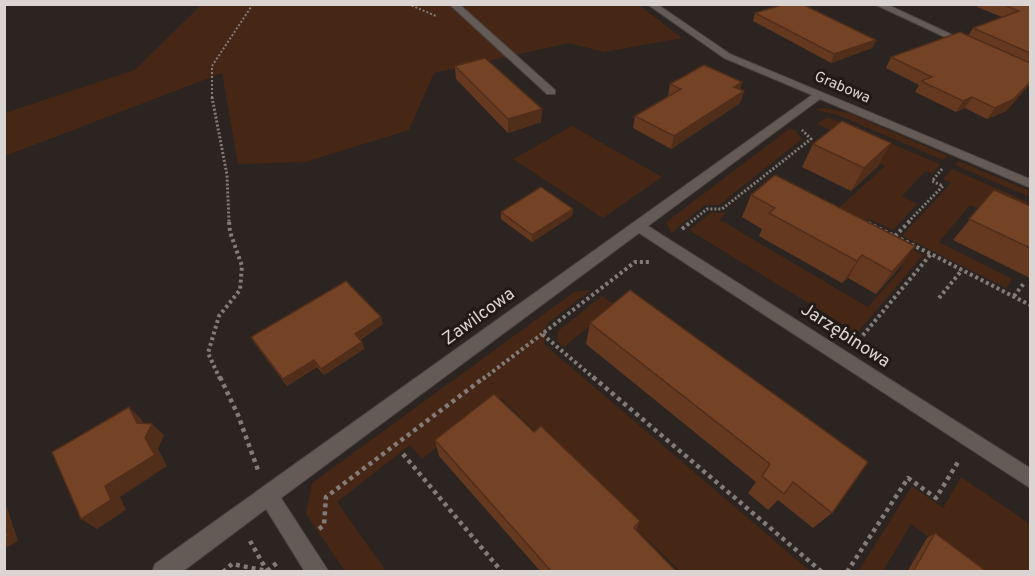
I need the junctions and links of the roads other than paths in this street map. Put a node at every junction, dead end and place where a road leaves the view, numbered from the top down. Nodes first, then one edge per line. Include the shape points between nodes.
1 (453, 4) edge
2 (651, 4) edge
3 (878, 4) edge
4 (976, 48) edge
5 (551, 92) dead end
6 (819, 94) junction
7 (1030, 183) edge
8 (638, 226) junction
9 (1030, 479) edge
10 (268, 495) junction
11 (163, 572) edge
12 (318, 572) edge

1 - 5 street
2 - 6 street, Grabowa via 713,49
3 - 4 street
6 - 7 street, Grabowa
6 - 8 street, Zawilcowa
8 - 9 street, Jarzębinowa
8 - 10 street, Zawilcowa
10 - 11 street, Zawilcowa
10 - 12 street

